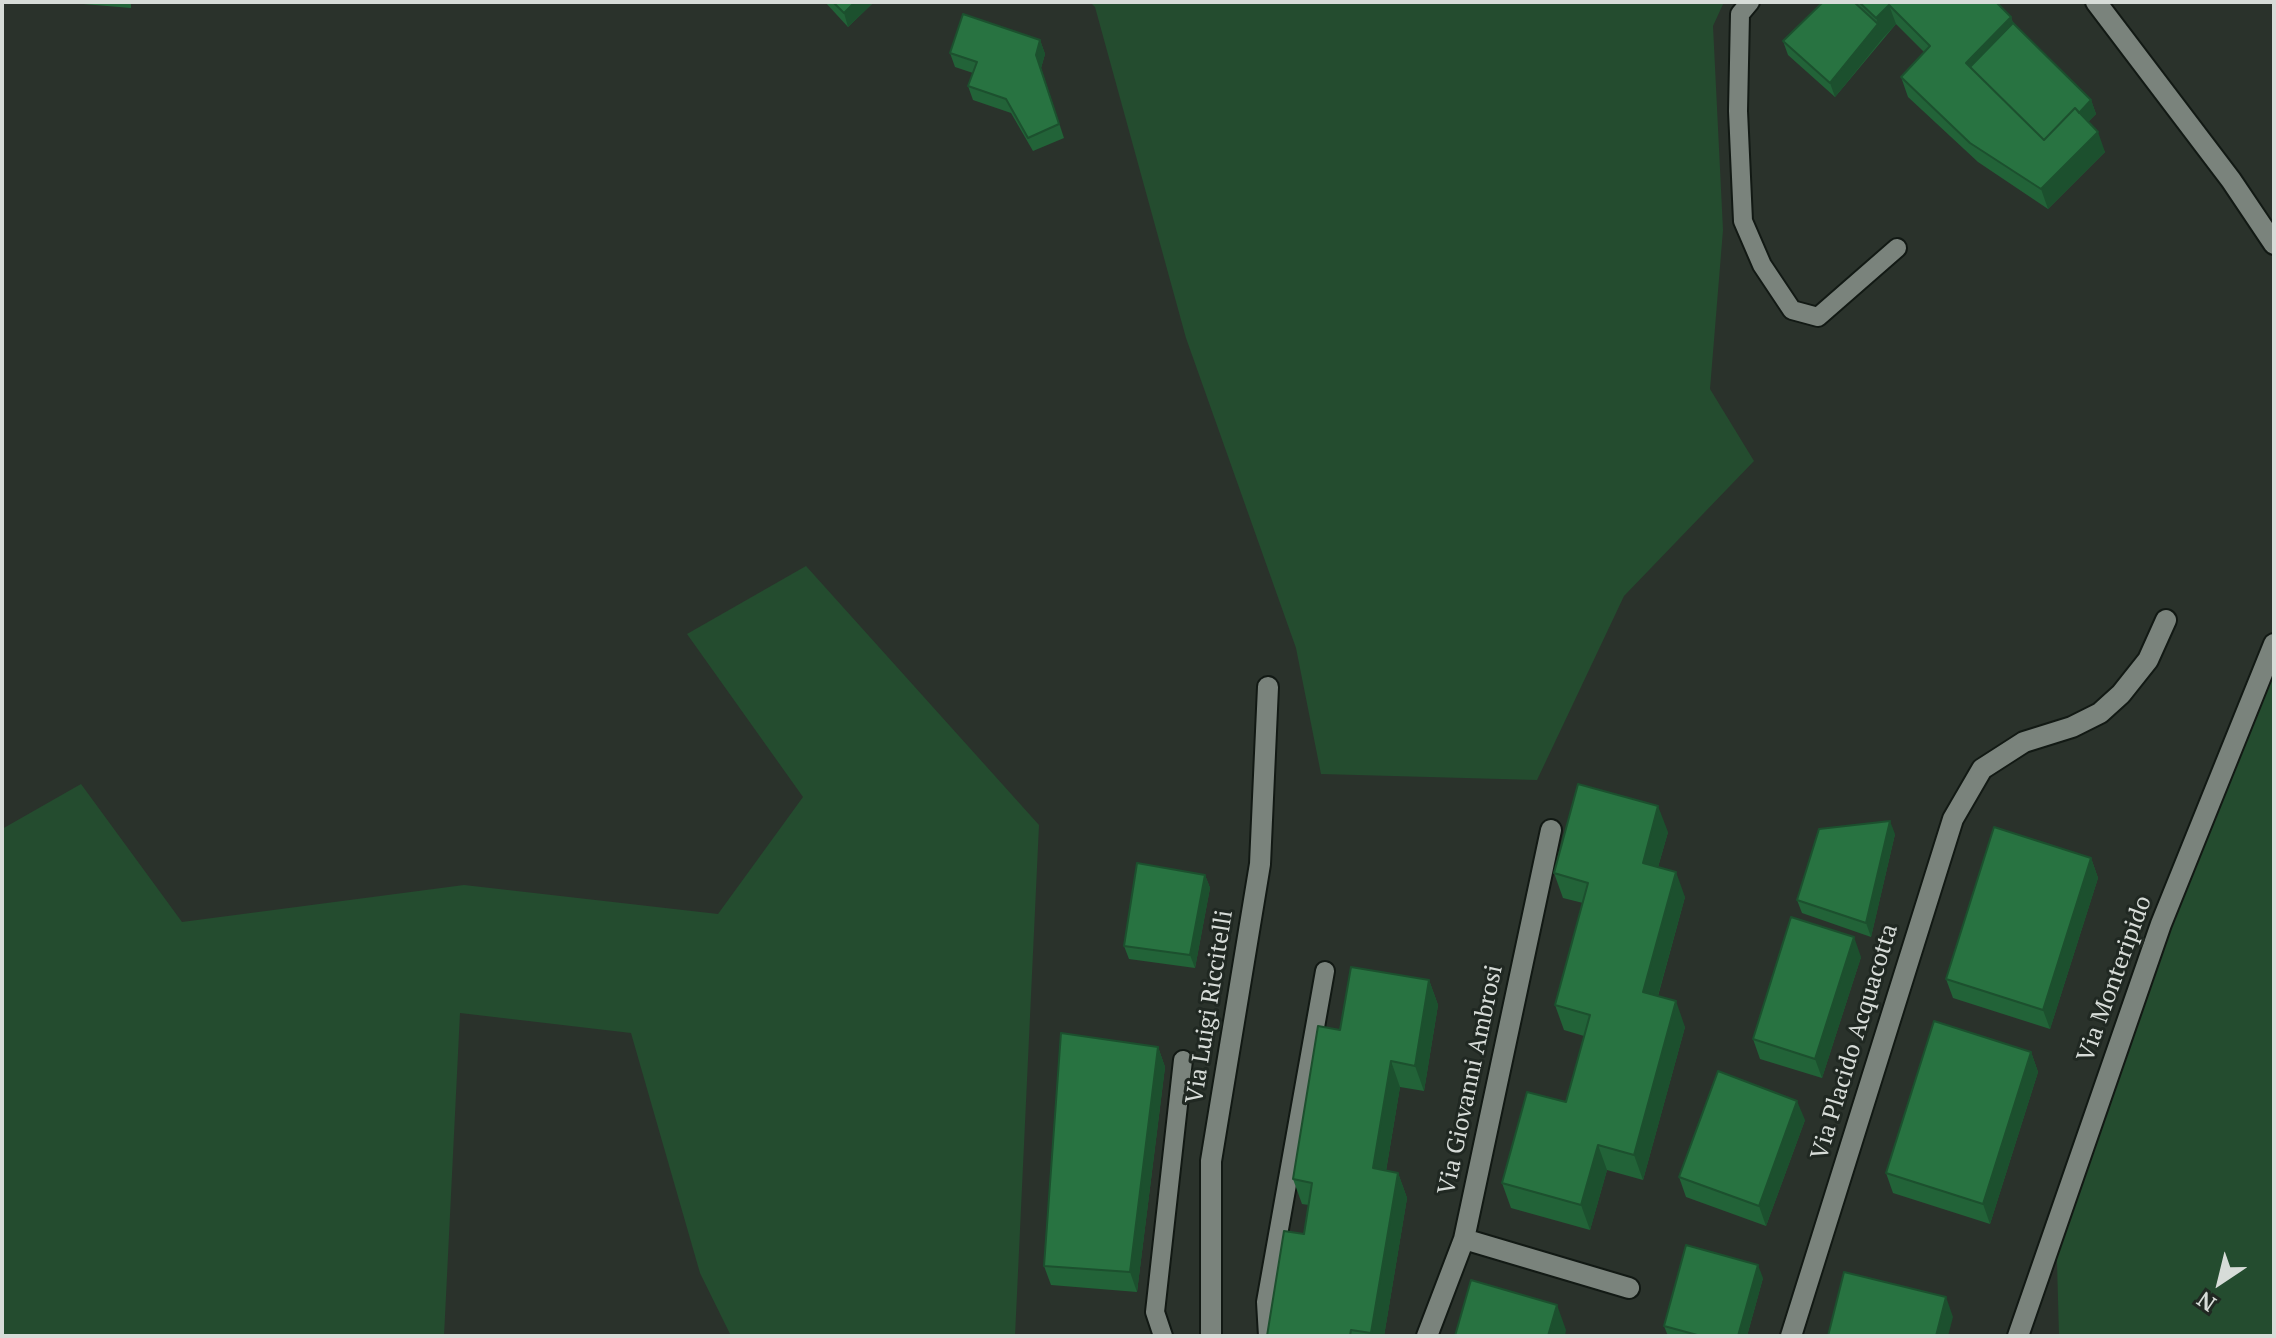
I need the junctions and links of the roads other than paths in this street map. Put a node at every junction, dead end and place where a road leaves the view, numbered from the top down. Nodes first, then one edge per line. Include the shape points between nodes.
1 (1750, 2) edge
2 (2096, 2) edge
3 (2274, 244) edge
4 (1897, 248) dead end
5 (2166, 620) dead end
6 (2274, 644) edge
7 (1268, 687) dead end
8 (1551, 830) dead end
9 (1325, 971) dead end
10 (1183, 1060) dead end
11 (1464, 1239) junction
12 (1629, 1288) dead end
13 (1163, 1336) edge
14 (1211, 1336) edge
15 (1268, 1336) edge
16 (1427, 1336) edge
17 (1791, 1336) edge
18 (2018, 1336) edge

1 - 4 lane via 1740,14 1742,206 1762,265 1792,310 1818,317
2 - 3 street
5 - 17 street, Via Placido Acquacotta via 2148,660 2121,694 2100,713 2024,742 1982,769 1953,819
6 - 18 street, Via Monteripido via 2161,924
7 - 14 street, Via Luigi Riccitelli via 1260,864 1211,1161
8 - 11 street, Via Giovanni Ambrosi
9 - 15 lane via 1266,1302
10 - 13 lane via 1155,1312
11 - 12 street
11 - 16 street, Via Giovanni Ambrosi

